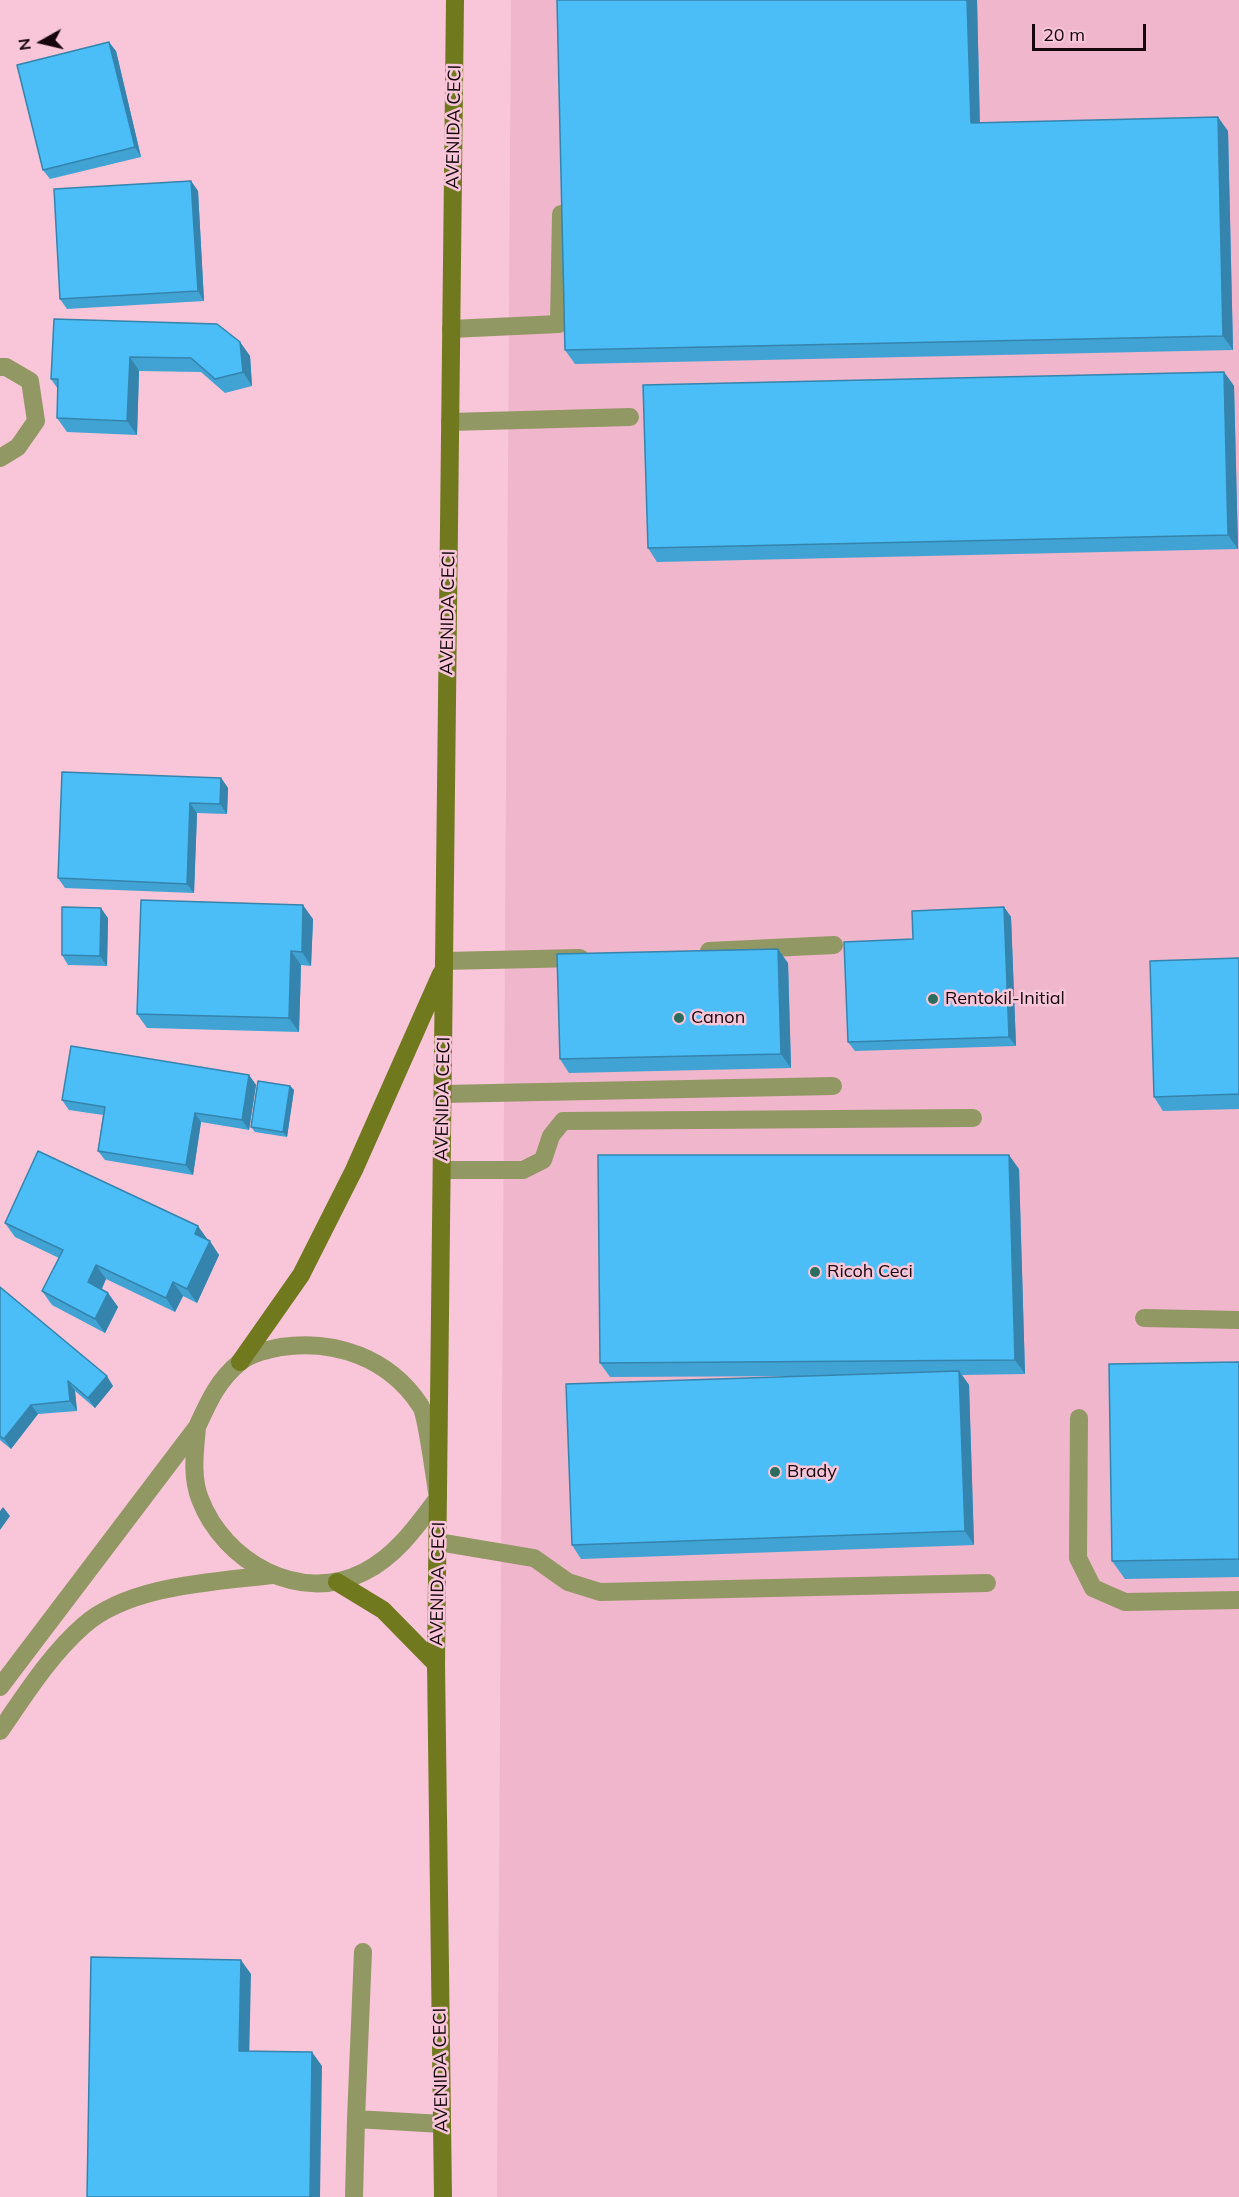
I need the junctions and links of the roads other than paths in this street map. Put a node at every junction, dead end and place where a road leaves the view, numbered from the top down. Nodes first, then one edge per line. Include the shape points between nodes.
1 (455, 0) edge
2 (561, 214) edge
3 (451, 329) junction
4 (0, 367) edge
5 (630, 417) dead end
6 (450, 422) junction
7 (0, 458) edge
8 (834, 945) dead end
9 (694, 952) edge
10 (601, 957) edge
11 (444, 964) junction
12 (833, 1086) dead end
13 (443, 1094) junction
14 (973, 1118) dead end
15 (442, 1170) junction
16 (1144, 1318) dead end
17 (1239, 1320) edge
18 (240, 1362) junction
19 (1079, 1418) dead end
20 (197, 1427) junction
21 (438, 1498) junction
22 (439, 1542) junction
23 (272, 1575) junction
24 (337, 1582) junction
25 (987, 1583) dead end
26 (1239, 1600) edge
27 (436, 1664) junction
28 (0, 1687) edge
29 (0, 1731) edge
30 (363, 1952) dead end
31 (356, 2119) junction
32 (442, 2124) junction
33 (354, 2197) edge
34 (443, 2197) edge

1 - 3 main road, AVENIDA CECI
2 - 3 street via 559,324
3 - 6 main road, AVENIDA CECI
4 - 7 street via 30,381 36,421 18,447
5 - 6 street
6 - 11 main road, AVENIDA CECI
8 - 9 street
10 - 11 street
11 - 13 main road, AVENIDA CECI
11 - 18 main road via 354,1170 301,1275
12 - 13 street
13 - 15 main road, AVENIDA CECI
14 - 15 street via 563,1121 551,1136 543,1160 524,1170
15 - 21 main road, AVENIDA CECI
16 - 17 street
18 - 20 street via 213,1391
18 - 21 street via 265,1350 303,1344 339,1347 373,1360 421,1406
19 - 26 street via 1078,1558 1092,1588 1125,1602
20 - 23 street via 193,1462 200,1498 210,1520 241,1557
20 - 28 street
21 - 22 main road, AVENIDA CECI
21 - 24 street via 385,1559 363,1573
22 - 25 street via 534,1558 568,1582 600,1592
22 - 27 main road, AVENIDA CECI
23 - 24 street via 304,1583
23 - 29 street via 150,1593 111,1608 84,1625 54,1658
24 - 27 main road via 383,1610
27 - 32 main road, AVENIDA CECI
30 - 31 street
31 - 32 street
31 - 33 street
32 - 34 main road, AVENIDA CECI

